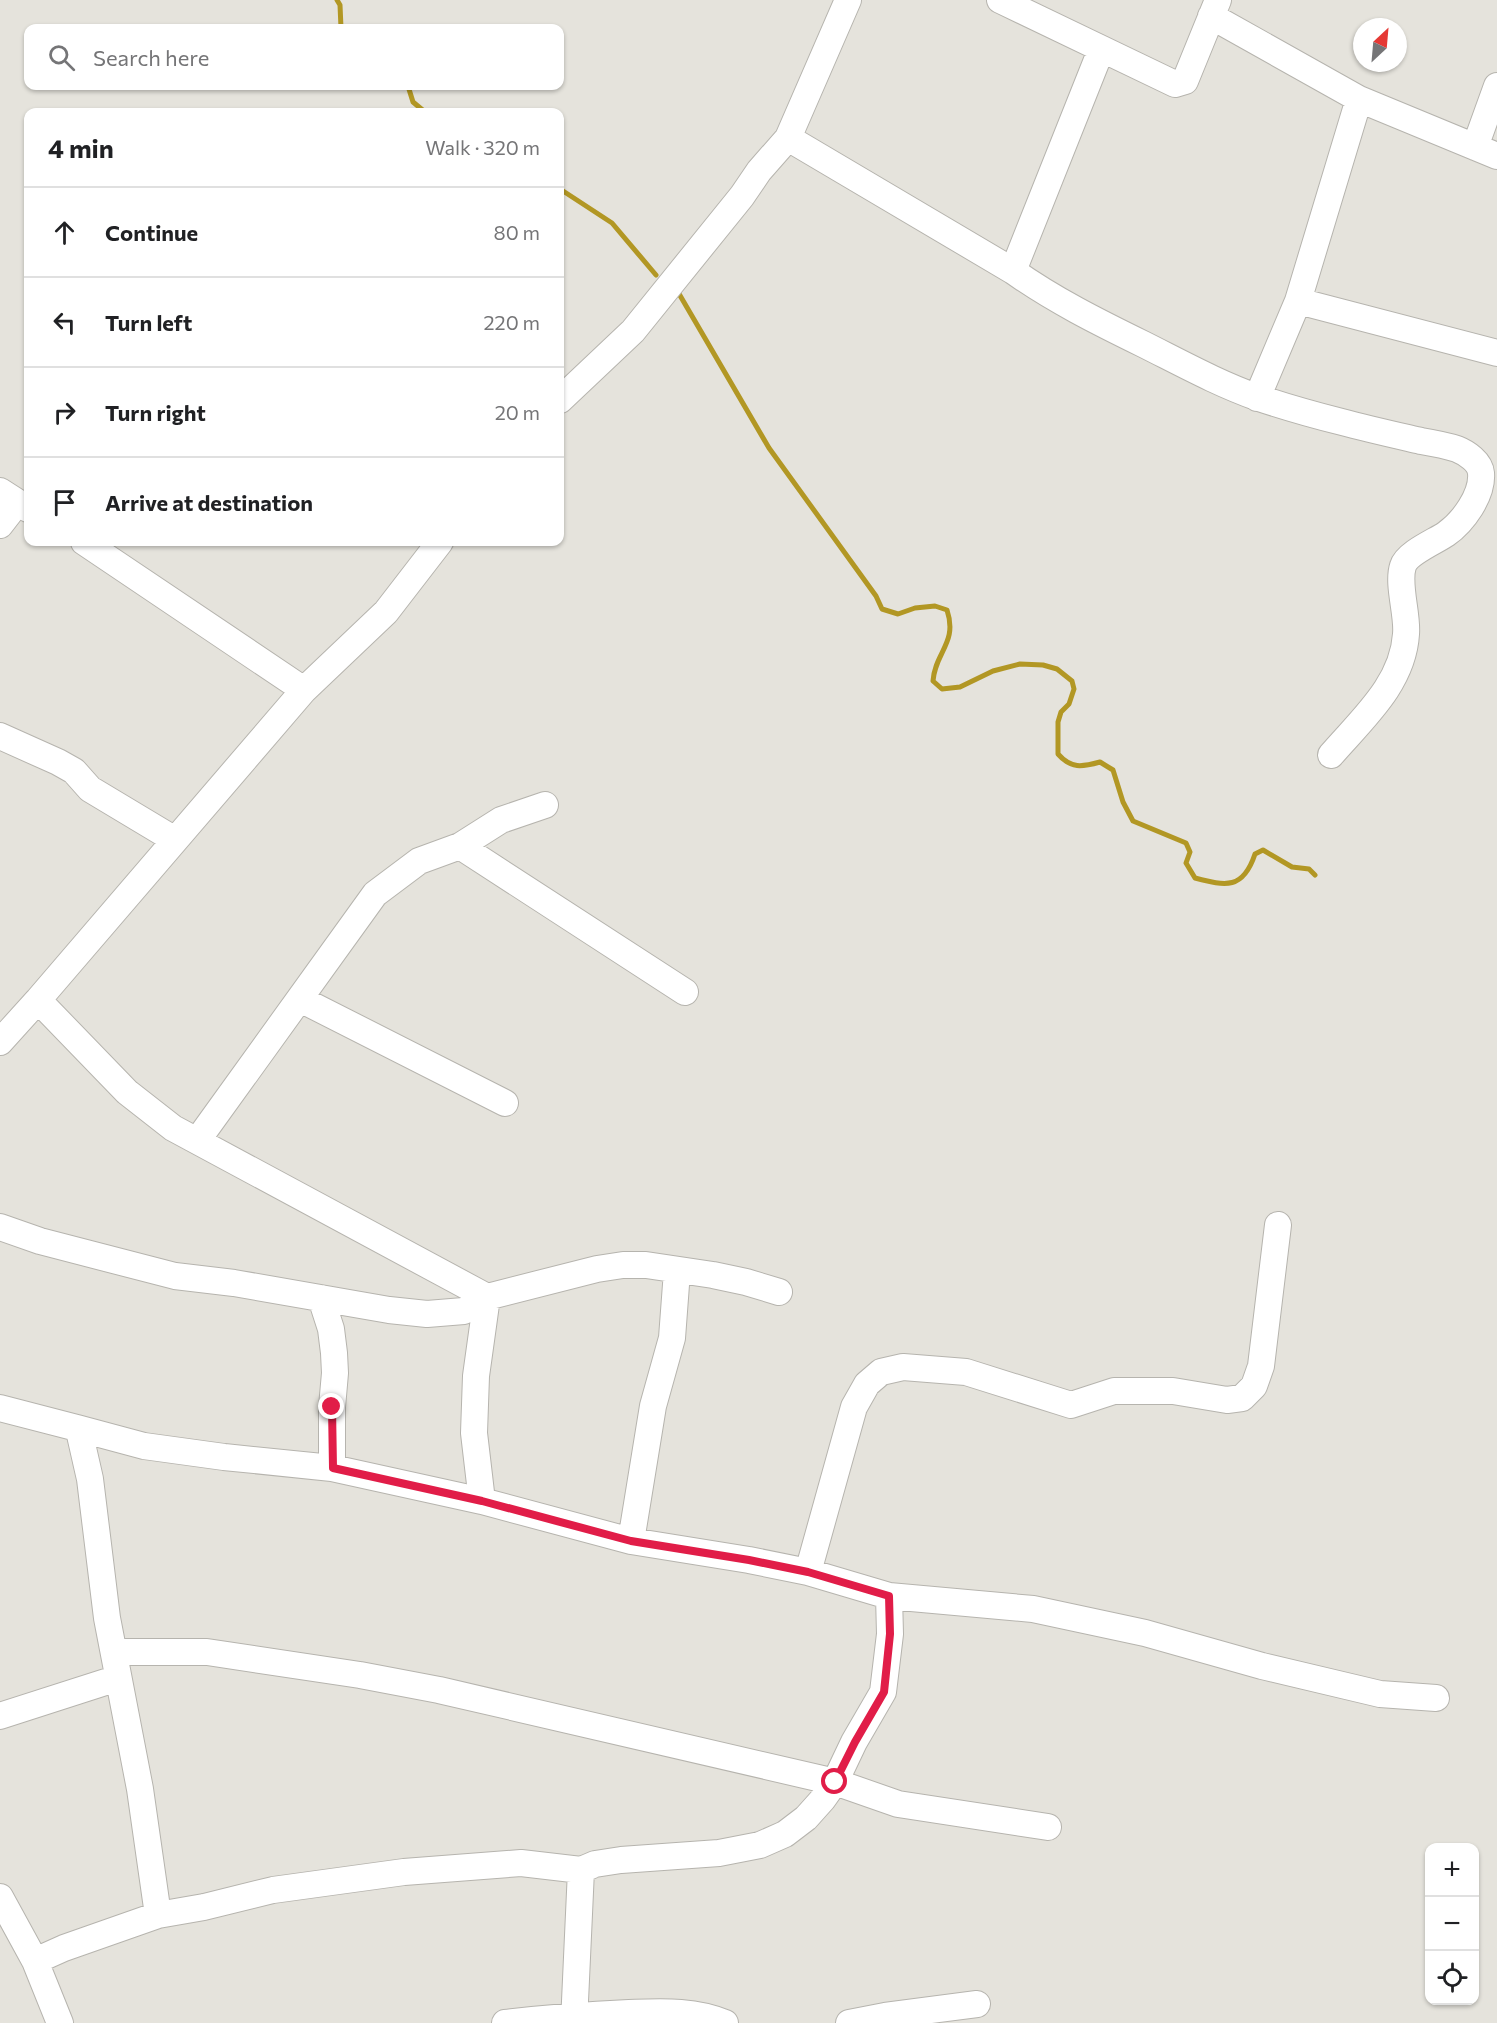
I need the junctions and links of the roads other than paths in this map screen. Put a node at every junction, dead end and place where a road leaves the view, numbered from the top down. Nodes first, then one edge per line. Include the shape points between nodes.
1 (848, 0) edge
2 (1000, 0) edge
3 (1215, 8) edge
4 (1043, 10) edge
5 (1101, 50) junction
6 (1497, 86) edge
7 (1359, 99) junction
8 (788, 138) junction
9 (1486, 152) edge
10 (1013, 271) junction
11 (1298, 301) junction
12 (1497, 353) edge
13 (564, 396) edge
14 (1257, 398) junction
15 (15, 501) edge
16 (0, 525) edge
17 (90, 546) edge
18 (437, 546) edge
19 (304, 690) junction
20 (0, 736) edge
21 (1331, 754) dead end
22 (545, 805) dead end
23 (175, 840) junction
24 (460, 846) junction
25 (684, 992) dead end
26 (300, 999) junction
27 (38, 1000) junction
28 (0, 1042) edge
29 (505, 1102) dead end
30 (197, 1142) junction
31 (1278, 1225) dead end
32 (0, 1227) edge
33 (677, 1271) junction
34 (779, 1292) dead end
35 (487, 1297) junction
36 (321, 1298) junction
37 (0, 1408) edge
38 (77, 1428) junction
39 (333, 1468) junction
40 (482, 1501) junction
41 (631, 1541) junction
42 (808, 1572) junction
43 (889, 1596) junction
44 (117, 1665) junction
45 (1436, 1698) dead end
46 (0, 1716) edge
47 (835, 1782) junction
48 (1048, 1827) dead end
49 (581, 1870) junction
50 (0, 1898) edge
51 (158, 1915) junction
52 (35, 1961) junction
53 (977, 2004) dead end
54 (574, 2019) edge
55 (60, 2023) edge
56 (505, 2023) edge
57 (725, 2023) edge
58 (849, 2023) edge

1 - 8 street
2 - 4 street
3 - 5 street via 1185,81 1180,83
3 - 7 street
4 - 5 street
5 - 10 street
6 - 9 street
7 - 9 street
7 - 11 street
8 - 10 street
8 - 13 street via 633,332
10 - 14 street via 1078,313
11 - 12 street
11 - 14 street
14 - 21 street via 1458,449 1472,458 1481,471 1478,494 1467,511 1447,534 1403,566 1407,633 1394,679
15 - 16 street
17 - 19 street
18 - 19 street via 386,612
19 - 23 street
20 - 23 street via 74,771 98,794
22 - 24 street via 501,820
23 - 27 street
24 - 25 street
24 - 26 street via 419,861 375,894
26 - 29 street
26 - 30 street
27 - 28 street
27 - 30 street via 127,1092 172,1128
30 - 35 street
31 - 42 street via 1261,1366 1254,1386 1242,1398 1227,1400 1173,1391 1114,1391 1071,1405 966,1372 903,1367 881,1372 867,1384 854,1407
32 - 36 street via 175,1276
33 - 34 street
33 - 35 street via 623,1265
33 - 41 street via 672,1338 653,1406
35 - 36 street via 464,1311 427,1314
35 - 40 street via 476,1376 474,1433
36 - 39 street via 334,1353
37 - 38 street
38 - 39 street via 144,1446
38 - 44 street via 90,1479 107,1618
39 - 40 street
40 - 41 street
41 - 42 street
42 - 43 street
43 - 45 street via 1033,1609 1145,1633 1380,1694
43 - 47 street via 884,1692
44 - 46 street
44 - 47 street via 207,1652 360,1676 439,1690
44 - 51 street
47 - 48 street via 898,1804
47 - 49 street via 806,1818 785,1834 760,1845 719,1853 595,1864
49 - 51 street via 521,1863 404,1872 273,1890
49 - 54 street
50 - 52 street
51 - 52 street
52 - 55 street
53 - 58 street
54 - 56 street
54 - 57 street via 675,2012 708,2016

